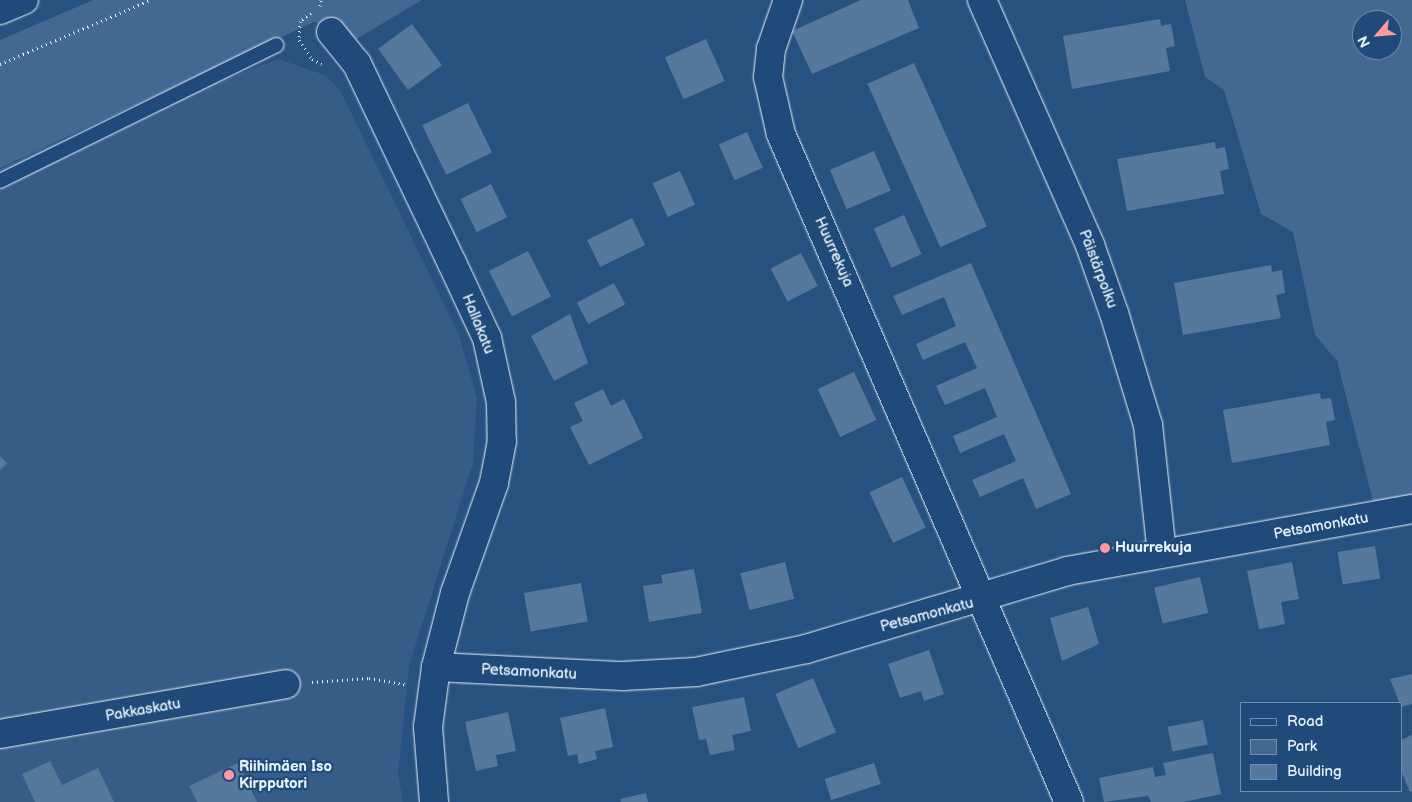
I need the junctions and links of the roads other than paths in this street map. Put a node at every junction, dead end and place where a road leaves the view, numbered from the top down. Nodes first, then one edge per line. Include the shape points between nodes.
1 (24, 0) edge
2 (788, 0) edge
3 (982, 0) edge
4 (0, 10) edge
5 (331, 32) dead end
6 (276, 45) dead end
7 (0, 180) edge
8 (1412, 509) edge
9 (1162, 553) junction
10 (984, 599) junction
11 (436, 679) junction
12 (286, 684) road end
13 (0, 734) edge
14 (434, 802) edge
15 (1069, 802) edge

1 - 4 street
2 - 10 street, Huurrekuja via 770,49 771,104
3 - 9 street, Päistärpolku via 1090,245 1114,313 1148,425
5 - 11 street, Hallakatu via 357,64 487,338 501,402 502,441 494,483 455,593
6 - 7 lane
8 - 9 street, Petsamonkatu
9 - 10 street, Petsamonkatu via 1067,571
10 - 11 street, Petsamonkatu via 806,649 696,672
10 - 15 street, Huurrekuja
11 - 14 street, Hallakatu via 428,727
12 - 13 street, Pakkaskatu

